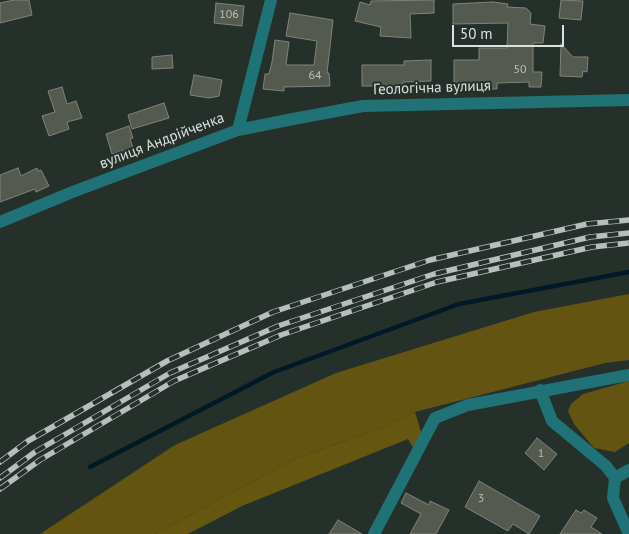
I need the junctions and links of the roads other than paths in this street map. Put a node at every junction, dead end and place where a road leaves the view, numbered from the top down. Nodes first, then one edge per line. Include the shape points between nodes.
1 (272, 0) edge
2 (629, 100) edge
3 (238, 130) junction
4 (0, 222) edge
5 (629, 375) edge
6 (540, 390) junction
7 (629, 470) edge
8 (615, 478) junction
9 (374, 534) edge
10 (629, 534) edge

1 - 3 street, вулиця Андрійченка
2 - 3 street, Геологічна вулиця via 363,106
3 - 4 street, вулиця Андрійченка
5 - 6 street
6 - 8 street via 552,421 606,466
6 - 9 street via 468,405 435,418
7 - 8 street
8 - 10 street via 613,498

